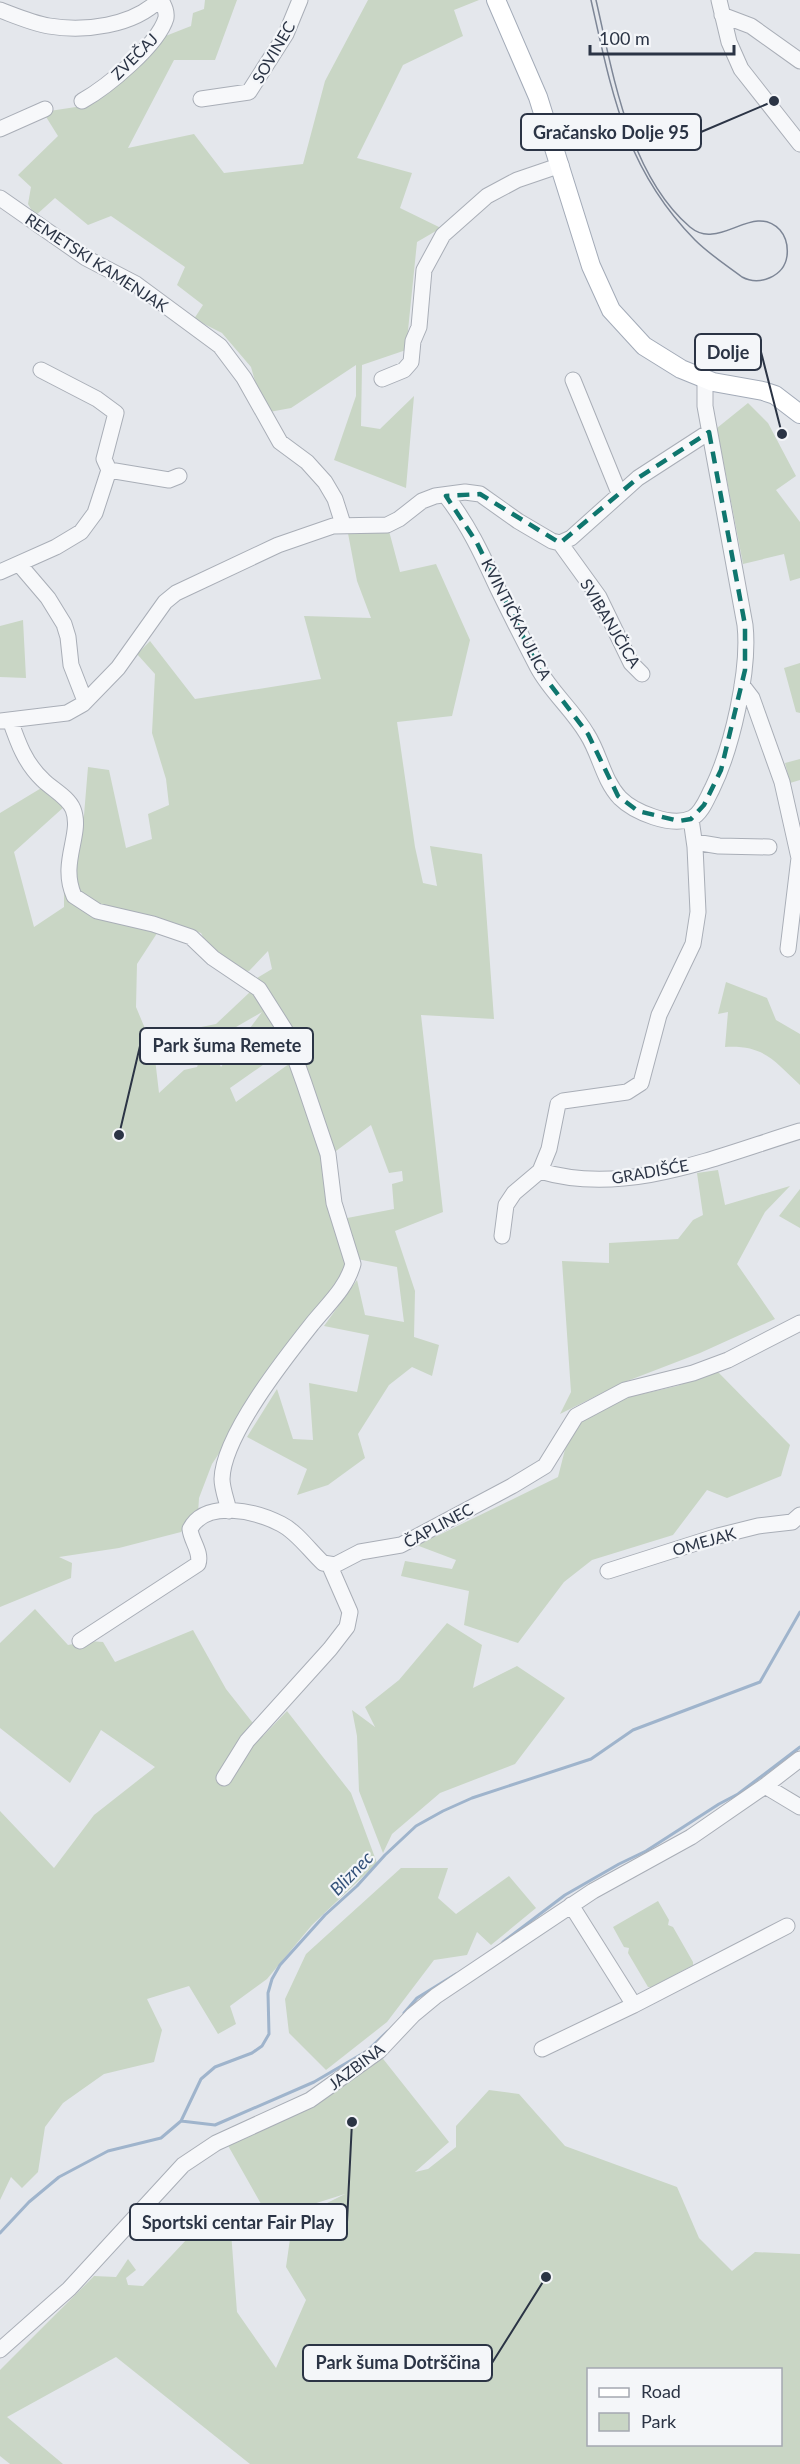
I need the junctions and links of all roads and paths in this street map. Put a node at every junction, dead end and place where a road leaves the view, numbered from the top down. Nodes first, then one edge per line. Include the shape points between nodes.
1 (160, 0) edge
2 (300, 0) edge
3 (496, 0) edge
4 (721, 8) edge
5 (0, 10) edge
6 (800, 61) edge
7 (201, 99) dead end
8 (82, 101) dead end
9 (45, 109) dead end
10 (0, 129) edge
11 (800, 144) edge
12 (561, 165) junction
13 (0, 198) edge
14 (41, 370) dead end
15 (382, 379) dead end
16 (705, 379) junction
17 (573, 380) dead end
18 (798, 415) edge
19 (709, 432) junction
20 (110, 470) junction
21 (178, 476) dead end
22 (619, 494) junction
23 (446, 496) junction
24 (343, 524) junction
25 (561, 543) junction
26 (19, 564) junction
27 (0, 572) edge
28 (642, 674) dead end
29 (742, 685) junction
30 (85, 701) junction
31 (5, 721) edge
32 (691, 819) junction
33 (695, 842) junction
34 (769, 847) dead end
35 (788, 949) dead end
36 (800, 1131) edge
37 (540, 1171) junction
38 (502, 1236) dead end
39 (800, 1323) edge
40 (229, 1511) junction
41 (800, 1515) edge
42 (328, 1564) junction
43 (608, 1571) dead end
44 (80, 1641) dead end
45 (800, 1759) edge
46 (224, 1778) dead end
47 (765, 1786) junction
48 (800, 1807) edge
49 (571, 1905) junction
50 (787, 1926) dead end
51 (634, 2005) junction
52 (542, 2049) dead end
53 (0, 2350) edge

1 - 5 street via 128,18 84,28 49,26
1 - 8 street, ZVEČAJ via 166,16 155,38
2 - 7 street, SOVINEC via 286,34 249,93
3 - 12 main road via 538,97
4 - 6 street
4 - 11 street via 741,69
9 - 10 street
12 - 15 street via 517,180 487,196 443,235 424,270 419,327 411,362 404,370
12 - 16 main road via 592,270 611,310 652,352
13 - 24 street, REMETSKI KAMENJAK via 86,258 136,284 220,346 244,378 280,442 325,482
14 - 20 street via 116,413 104,459
16 - 18 main road via 763,390
16 - 19 street
17 - 22 street
19 - 22 street
19 - 29 street via 745,625 747,650
20 - 21 street via 169,480
20 - 26 street via 95,513 81,532
22 - 25 street
23 - 24 street via 435,495 422,501 387,525
23 - 25 street, SVIBANJČICA via 480,494 518,521
23 - 32 street, KVINTIČKA ULICA via 477,543 540,671 588,734 604,775 618,796 652,816
24 - 30 street via 278,545 176,592 130,654
25 - 28 street, SVIBANJČICA via 599,597 631,663
26 - 27 street
26 - 30 street via 48,597 64,624 71,664
29 - 32 street via 721,770 704,805
29 - 35 street via 752,698 782,782 799,858
30 - 31 street via 57,716
31 - 40 street via 23,756 73,808 75,828 68,876 74,896 97,911 185,934 213,958 254,984 285,1030 328,1154 334,1203 353,1264 337,1297 271,1378 234,1438 222,1479
32 - 33 street
33 - 34 street
33 - 37 street via 698,912 693,944 659,1015 641,1083 627,1092 558,1104
36 - 37 street, GRADIŠĆE via 669,1170 632,1177 594,1179
37 - 38 street via 506,1205
39 - 42 street, ČAPLINEC via 728,1360 625,1390 576,1416 545,1466 512,1486 400,1545 360,1552 335,1565
40 - 42 street via 281,1524
40 - 44 street via 201,1515 194,1522 190,1529 200,1557 198,1564
41 - 43 street, OMEJAK via 792,1522 718,1536
42 - 46 street via 350,1612 347,1627 247,1741
45 - 47 street, JAZBINA
47 - 48 street
47 - 49 street, JAZBINA via 690,1837
49 - 51 street
49 - 53 street, JAZBINA via 436,1996 379,2051 310,2100 199,2152 160,2188 69,2289
50 - 51 street
51 - 52 street

